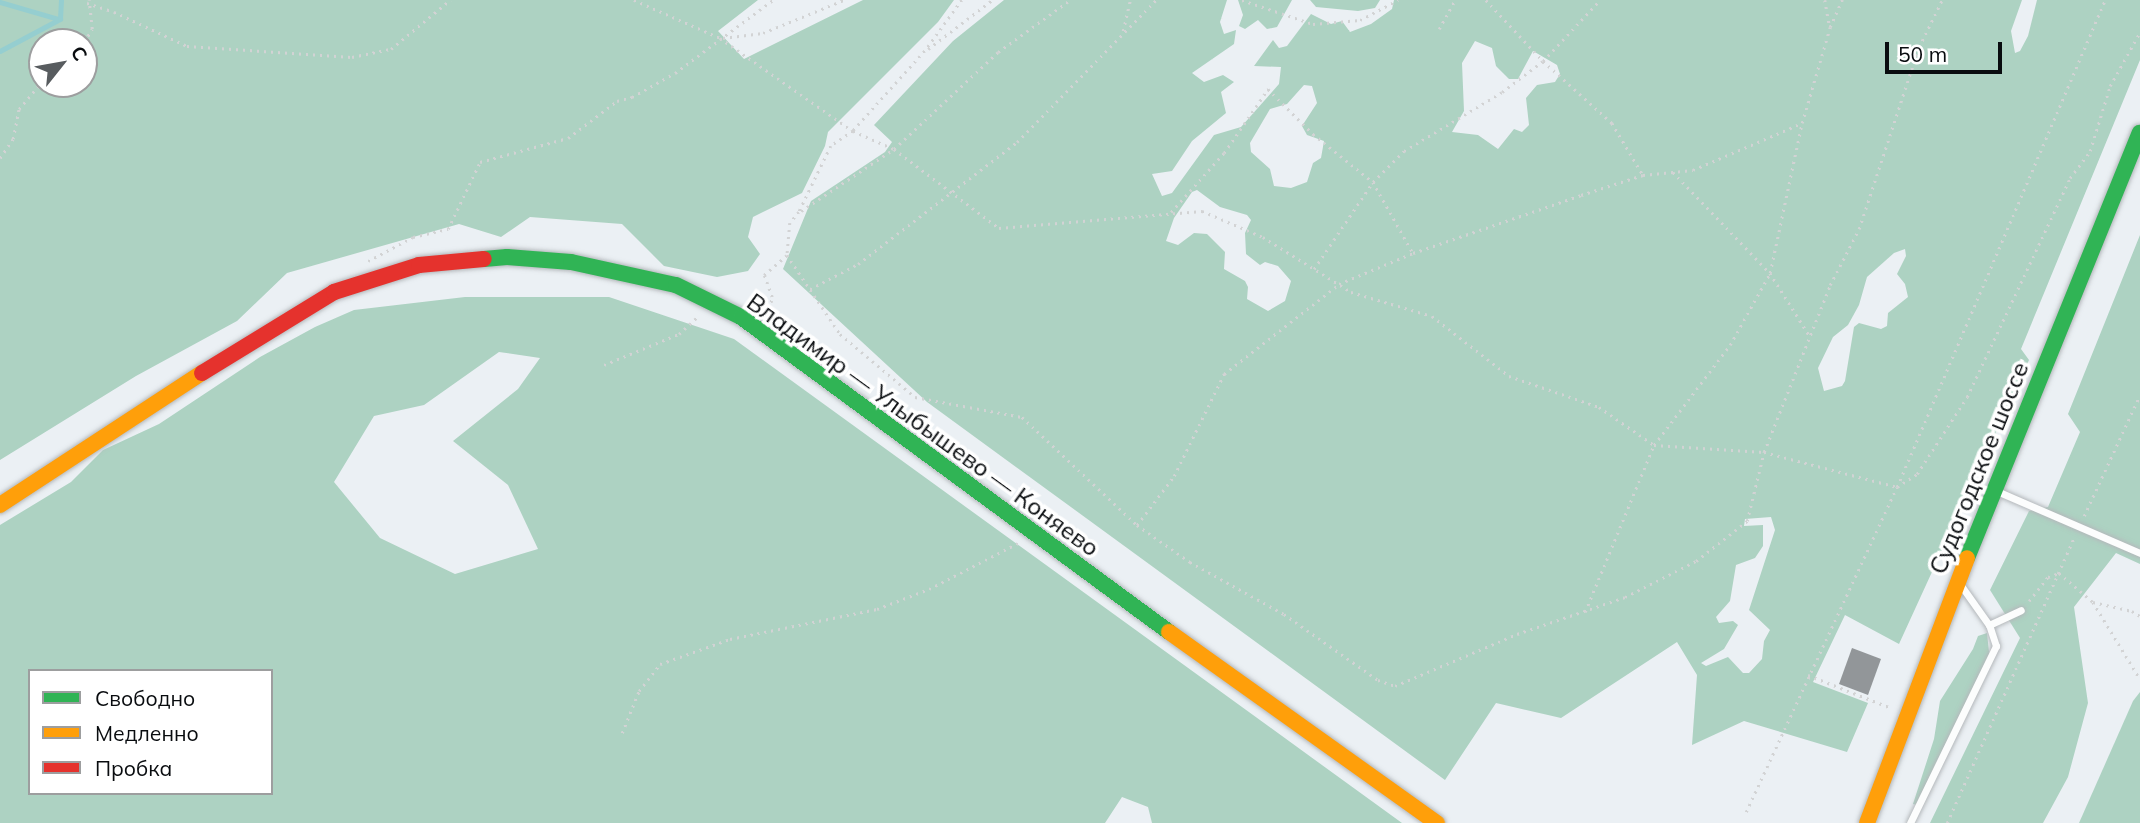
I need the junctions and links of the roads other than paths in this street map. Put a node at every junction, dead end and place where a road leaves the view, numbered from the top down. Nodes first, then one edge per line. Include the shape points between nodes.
1 (2140, 132) edge
2 (1995, 490) junction
3 (0, 505) edge
4 (2140, 554) edge
5 (1958, 581) junction
6 (2021, 610) road end
7 (1989, 625) junction
8 (1437, 823) edge
9 (1867, 823) edge
10 (1910, 823) edge

1 - 2 main road, Судогодское шоссе
2 - 4 lane
2 - 5 main road, Судогодское шоссе
3 - 8 main road, Владимир — Улыбышево — Коняево via 277,324 334,292 419,265 507,257 570,262 676,285 764,334
5 - 7 lane
5 - 9 main road, Судогодское шоссе
6 - 7 lane
7 - 10 lane via 1996,646

